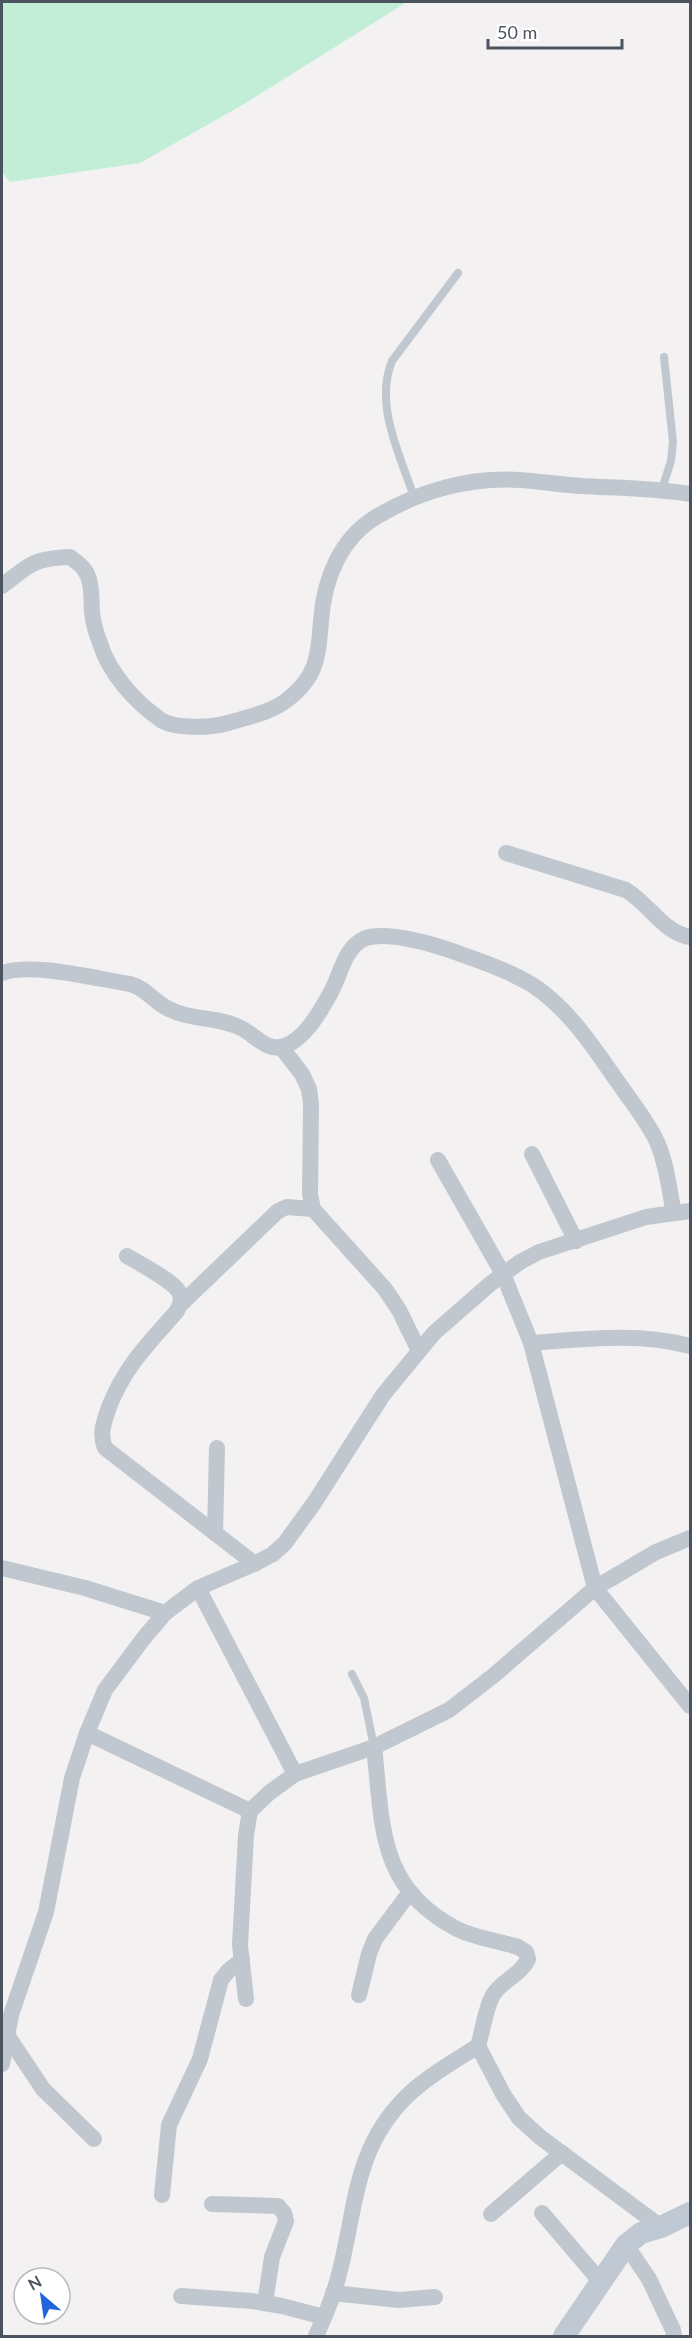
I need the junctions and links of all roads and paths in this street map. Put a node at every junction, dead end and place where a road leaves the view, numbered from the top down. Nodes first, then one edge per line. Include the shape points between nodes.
1 (458, 273) dead end
2 (664, 357) dead end
3 (662, 489) junction
4 (690, 494) edge
5 (414, 497) junction
6 (2, 586) edge
7 (506, 853) dead end
8 (690, 937) edge
9 (2, 973) edge
10 (281, 1047) junction
11 (532, 1154) dead end
12 (438, 1160) dead end
13 (313, 1209) junction
14 (682, 1212) edge
15 (576, 1241) junction
16 (127, 1256) dead end
17 (503, 1274) junction
18 (180, 1305) junction
19 (531, 1343) junction
20 (690, 1346) edge
21 (419, 1351) junction
22 (216, 1448) dead end
23 (215, 1533) junction
24 (690, 1538) edge
25 (255, 1564) junction
26 (2, 1568) edge
27 (198, 1588) junction
28 (595, 1588) junction
29 (165, 1613) junction
30 (352, 1674) dead end
31 (690, 1707) edge
32 (87, 1732) junction
33 (374, 1747) junction
34 (295, 1774) junction
35 (250, 1811) junction
36 (410, 1893) junction
37 (242, 1960) junction
38 (359, 1995) dead end
39 (246, 1999) dead end
40 (7, 2035) junction
41 (478, 2046) junction
42 (2, 2064) edge
43 (94, 2139) dead end
44 (562, 2153) junction
45 (162, 2196) dead end
46 (212, 2204) dead end
47 (542, 2212) dead end
48 (690, 2213) edge
49 (490, 2214) dead end
50 (661, 2227) junction
51 (626, 2245) junction
52 (600, 2281) junction
53 (333, 2293) junction
54 (181, 2296) dead end
55 (435, 2297) dead end
56 (265, 2303) junction
57 (324, 2317) junction
58 (316, 2337) edge
59 (564, 2337) edge
60 (674, 2337) edge

1 - 5 lane via 392,361 387,374 387,415
2 - 3 lane via 673,442
3 - 4 street
3 - 5 street via 517,480 463,483
5 - 6 street via 374,518 351,537 338,555 321,619 318,660 307,679 286,700 260,714 223,724 189,726 163,722 140,703 110,666 92,614 92,592 85,570 70,557 32,563
7 - 8 street via 626,890 678,935
9 - 10 street via 31,969 130,984 141,987 166,1008 228,1023 268,1046
10 - 13 street via 309,1089
10 - 14 street via 310,1024 332,991 348,955 367,938 388,937 433,945 509,972 565,1012 586,1037 646,1121 658,1143
11 - 15 street
12 - 17 street
13 - 18 street via 287,1207 278,1211
13 - 21 street via 385,1289
14 - 15 street via 646,1217
15 - 17 street via 539,1252
16 - 18 street via 175,1289
17 - 19 street
17 - 21 street via 434,1333
18 - 23 street via 118,1384 102,1427 102,1440 105,1448
19 - 20 street via 626,1337
19 - 28 street
21 - 25 street via 383,1395 285,1543
22 - 23 street
23 - 25 street
24 - 28 street via 656,1552
25 - 27 street
26 - 29 street
27 - 29 street
27 - 34 street
28 - 31 street
28 - 33 street via 449,1710
29 - 32 street via 105,1690
30 - 33 lane via 364,1698
32 - 35 street
32 - 40 street via 72,1778 46,1912
33 - 34 street
33 - 36 street via 386,1846
34 - 35 street
35 - 37 street via 245,1846
36 - 38 street via 375,1939
36 - 41 street via 459,1930 526,1952 528,1959 523,1970 505,1981 493,1995
37 - 39 street
37 - 45 street via 221,1980 200,2059 171,2118
40 - 42 street
40 - 43 street via 43,2089
41 - 44 street via 519,2118
41 - 53 street via 407,2096 382,2127 365,2157 354,2194
44 - 49 street
44 - 50 street
46 - 56 street via 278,2206 284,2213 286,2220 272,2257
47 - 52 street
48 - 50 street
50 - 51 street via 641,2233
51 - 52 street
51 - 60 street via 649,2279
52 - 59 street
53 - 55 street via 399,2300
53 - 57 street
54 - 56 street
56 - 57 street
57 - 58 street

